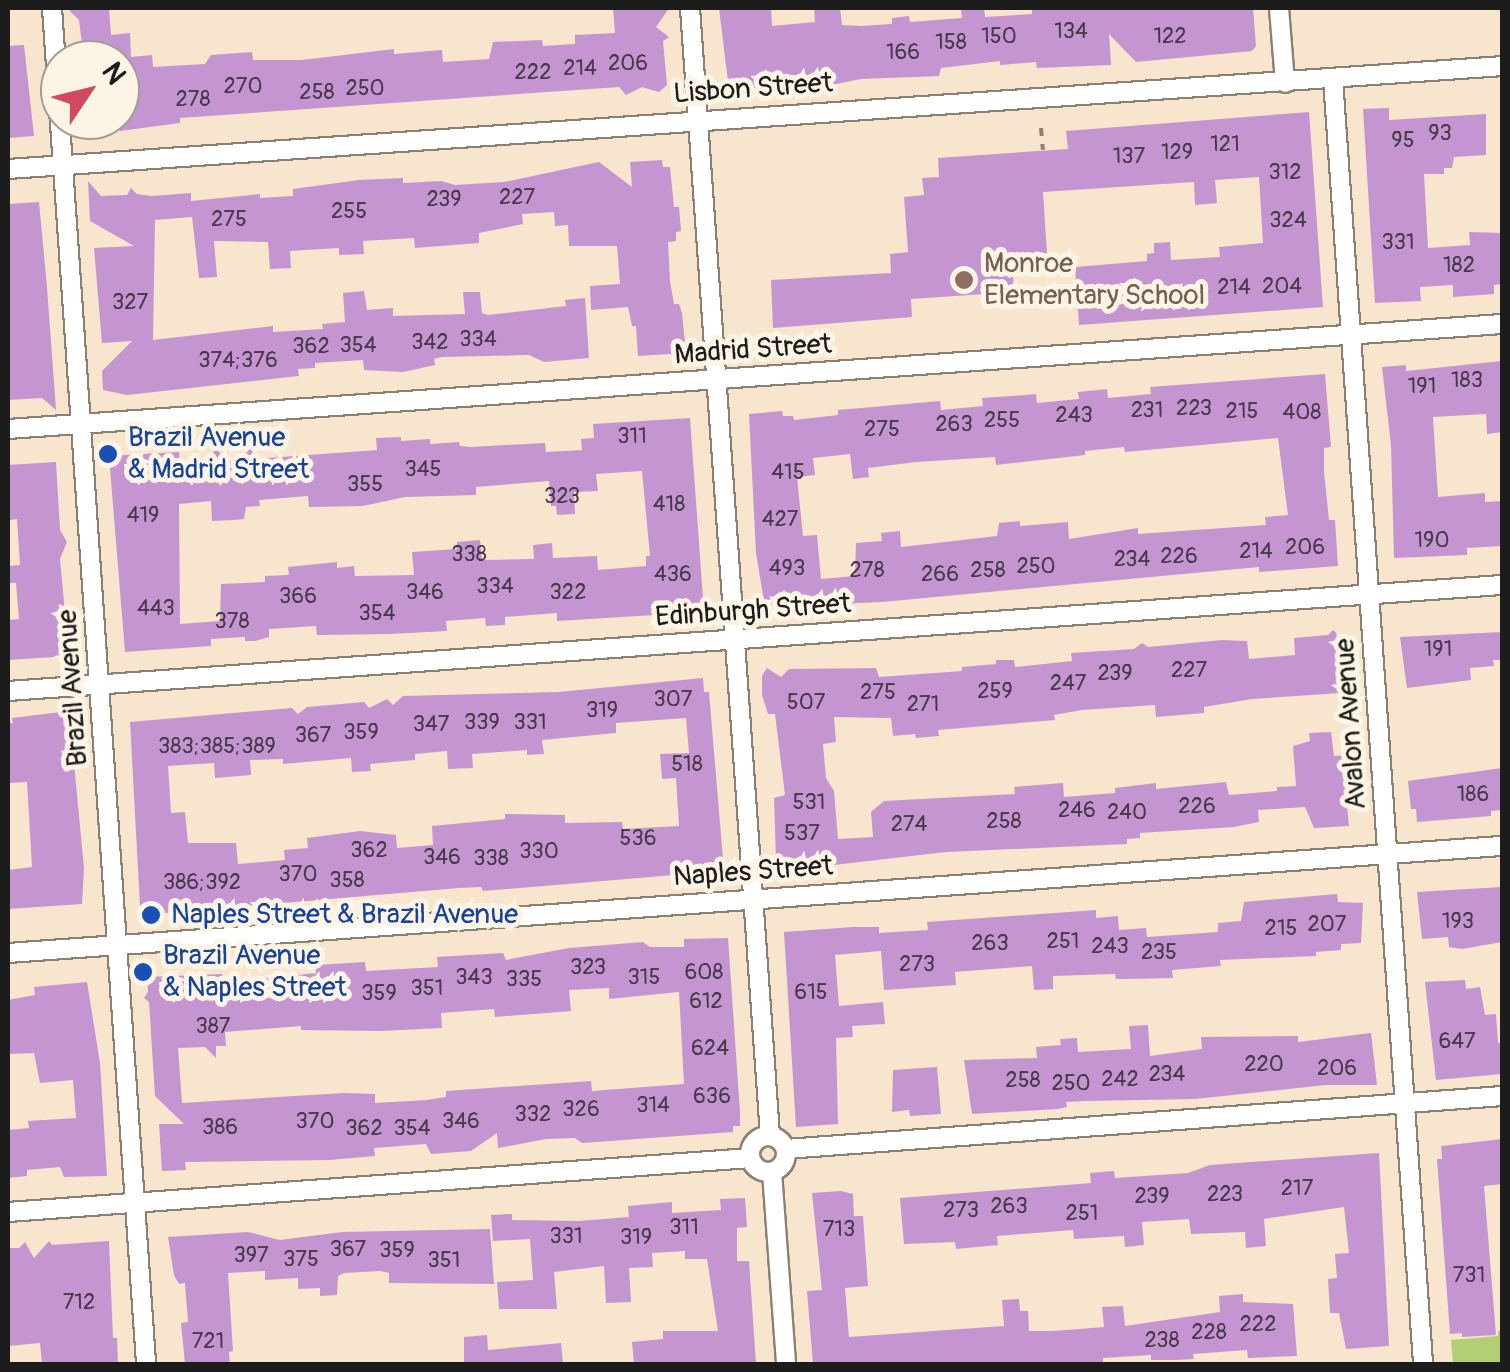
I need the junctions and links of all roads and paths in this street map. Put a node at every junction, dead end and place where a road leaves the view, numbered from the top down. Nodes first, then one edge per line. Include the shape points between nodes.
1 (52, 8) edge
2 (690, 8) edge
3 (1279, 8) edge
4 (1502, 66) edge
5 (1333, 79) junction
6 (1284, 83) junction
7 (699, 120) junction
8 (1041, 128) dead end
9 (1043, 150) dead end
10 (62, 166) junction
11 (8, 169) edge
12 (1502, 324) edge
13 (1350, 335) junction
14 (717, 380) junction
15 (81, 424) junction
16 (8, 429) edge
17 (1502, 584) edge
18 (1370, 594) junction
19 (733, 640) junction
20 (101, 685) junction
21 (8, 691) edge
22 (1502, 846) edge
23 (1386, 854) junction
24 (753, 900) junction
25 (118, 946) junction
26 (8, 953) edge
27 (1502, 1096) edge
28 (1404, 1103) junction
29 (770, 1136) junction
30 (786, 1149) junction
31 (750, 1158) junction
32 (772, 1172) junction
33 (134, 1203) junction
34 (8, 1212) edge
35 (146, 1364) edge
36 (786, 1364) edge
37 (1423, 1364) edge

1 - 10 street, Brazil Avenue
2 - 7 street
3 - 6 street
4 - 5 street, Lisbon Street
5 - 6 street, Lisbon Street
5 - 13 street, Avalon Avenue
6 - 7 street, Lisbon Street
7 - 10 street, Lisbon Street
7 - 14 street
8 - 9 path
10 - 11 street, Lisbon Street
10 - 15 street, Brazil Avenue
12 - 13 street, Madrid Street
13 - 14 street, Madrid Street
13 - 18 street, Avalon Avenue
14 - 15 street, Madrid Street
14 - 19 street
15 - 16 street, Madrid Street
15 - 20 street, Brazil Avenue
17 - 18 street, Edinburgh Street
18 - 19 street, Edinburgh Street
18 - 23 street, Avalon Avenue
19 - 20 street, Edinburgh Street
19 - 24 street
20 - 21 street, Edinburgh Street
20 - 25 street, Brazil Avenue
22 - 23 street, Naples Street
23 - 24 street, Naples Street
23 - 28 street, Avalon Avenue
24 - 25 street, Naples Street
24 - 29 street
25 - 26 street, Naples Street
25 - 33 street, Brazil Avenue
27 - 28 street
28 - 30 street
28 - 37 street, Avalon Avenue
29 - 30 street
29 - 31 street via 752,1145
30 - 32 street via 784,1163
31 - 32 street via 756,1168
31 - 33 street
32 - 36 street
33 - 34 street
33 - 35 street, Brazil Avenue

